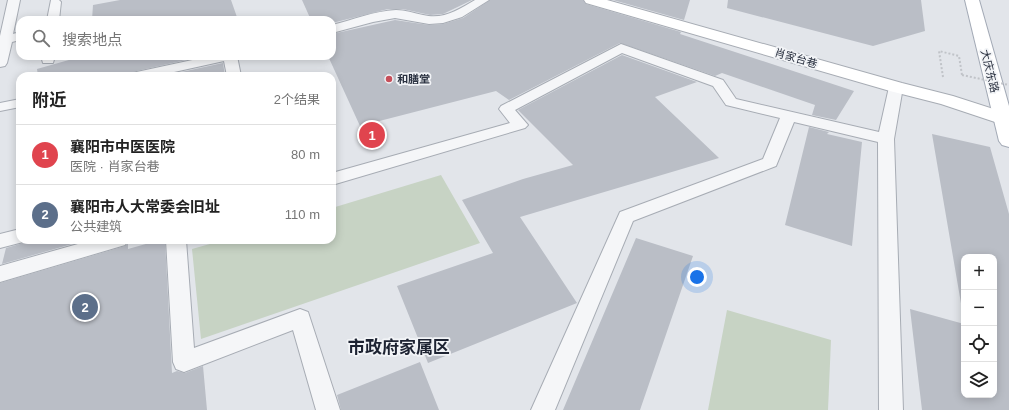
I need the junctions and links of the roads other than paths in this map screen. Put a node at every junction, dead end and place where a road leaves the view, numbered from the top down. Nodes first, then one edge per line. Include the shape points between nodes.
1 (14, 0) edge
2 (483, 0) edge
3 (591, 0) edge
4 (972, 0) edge
5 (55, 2) dead end
6 (53, 16) edge
7 (336, 28) edge
8 (16, 37) edge
9 (3, 39) edge
10 (211, 60) edge
11 (230, 60) edge
12 (0, 63) edge
13 (155, 72) edge
14 (233, 72) edge
15 (896, 87) junction
16 (16, 104) edge
17 (0, 107) edge
18 (788, 116) junction
19 (1002, 118) junction
20 (886, 139) junction
21 (1009, 141) edge
22 (336, 178) edge
23 (16, 237) edge
24 (0, 241) edge
25 (104, 244) edge
26 (176, 244) edge
27 (0, 274) edge
28 (328, 410) edge
29 (543, 410) edge
30 (891, 410) edge

1 - 9 lane
2 - 7 lane via 463,13 442,20 430,21 391,10
3 - 15 street, 肖家台巷
4 - 19 street, 大庆东路
5 - 6 lane
8 - 9 lane
9 - 12 lane
10 - 13 lane
11 - 14 lane
15 - 19 street, 肖家台巷
15 - 20 lane
16 - 17 lane
18 - 20 lane
18 - 22 lane via 731,102 718,83 621,48 506,109 520,125
18 - 29 lane via 770,162 626,217
19 - 21 street, 大庆东路
20 - 30 lane
23 - 24 lane
25 - 27 lane
26 - 28 lane via 184,362 300,318

